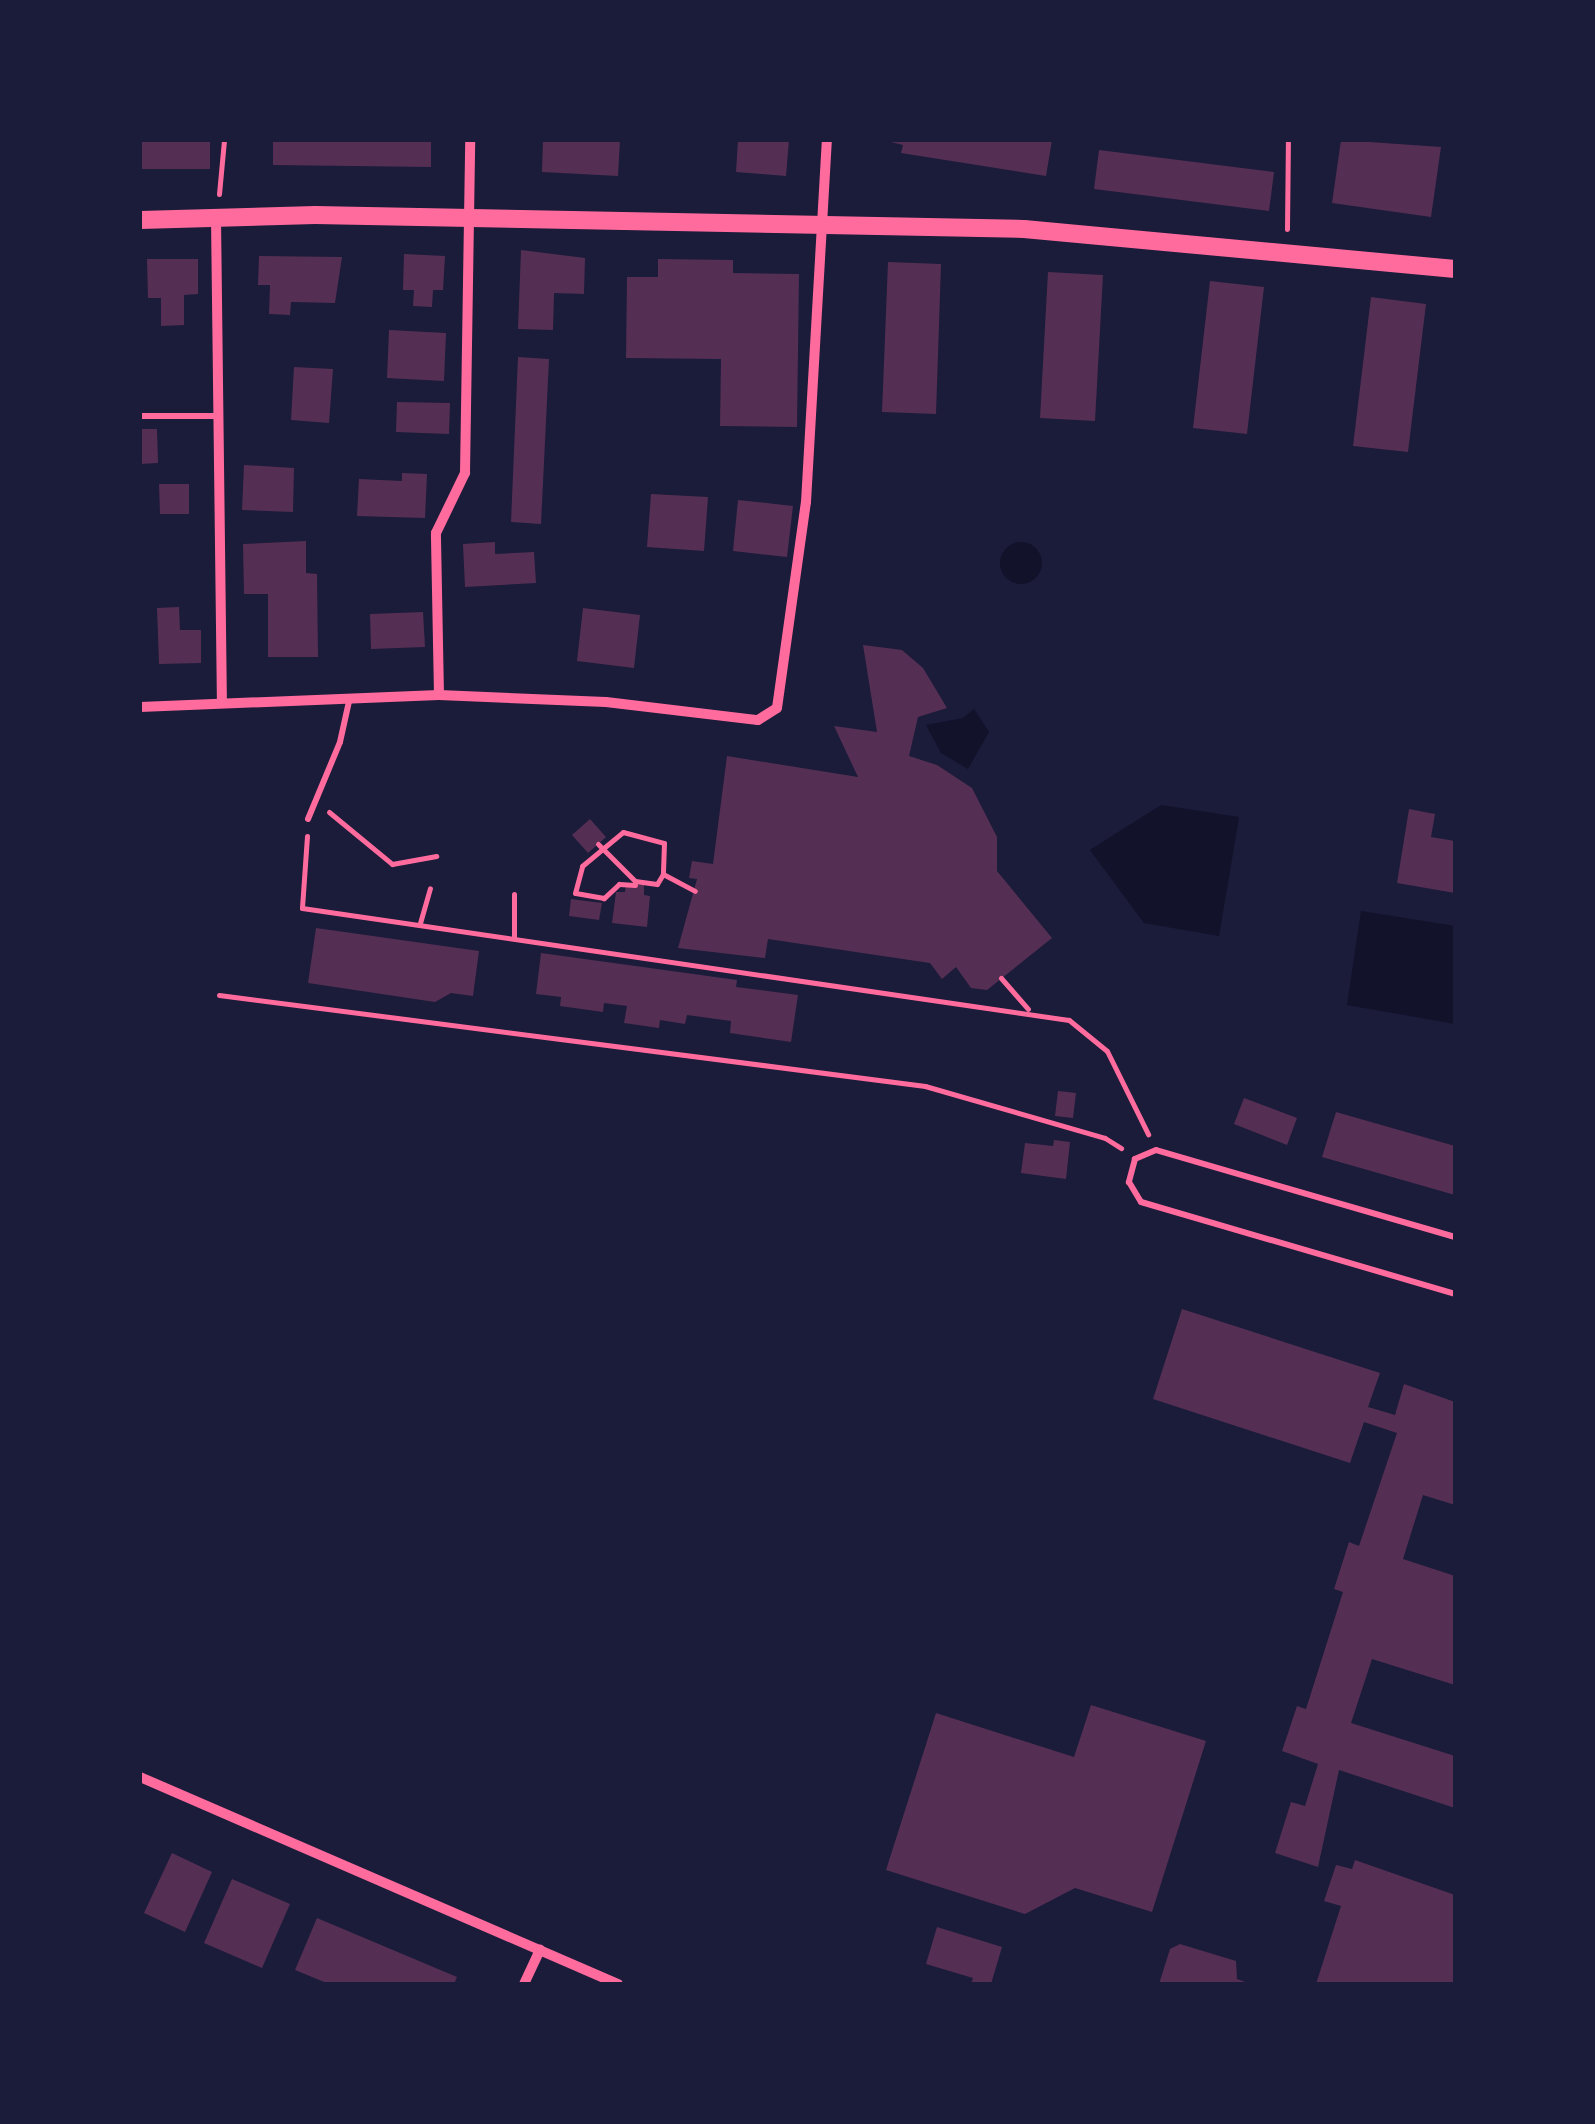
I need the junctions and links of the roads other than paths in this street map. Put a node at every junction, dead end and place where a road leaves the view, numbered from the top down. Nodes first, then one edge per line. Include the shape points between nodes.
1 (470, 140) edge
2 (827, 140) edge
3 (467, 217) junction
4 (209, 218) junction
5 (140, 220) edge
6 (823, 223) junction
7 (1455, 269) edge
8 (140, 416) edge
9 (216, 416) junction
10 (350, 696) junction
11 (439, 696) junction
12 (222, 703) junction
13 (140, 707) edge
14 (308, 818) road end
15 (1455, 1237) edge
16 (1455, 1294) edge
17 (140, 1777) edge
18 (540, 1950) junction
19 (524, 1984) edge
20 (618, 1984) edge

1 - 3 street
2 - 6 street
3 - 4 street
3 - 6 street
3 - 11 street via 465,472 436,533
4 - 5 street
4 - 9 street
6 - 7 street via 1024,230
6 - 11 street via 806,502 777,708 758,720 606,702
8 - 9 lane
9 - 12 street
10 - 11 street
10 - 12 street
10 - 14 lane
12 - 13 street
15 - 16 lane via 1156,1150 1136,1159 1130,1182 1141,1202
17 - 18 street
18 - 19 street
18 - 20 street

